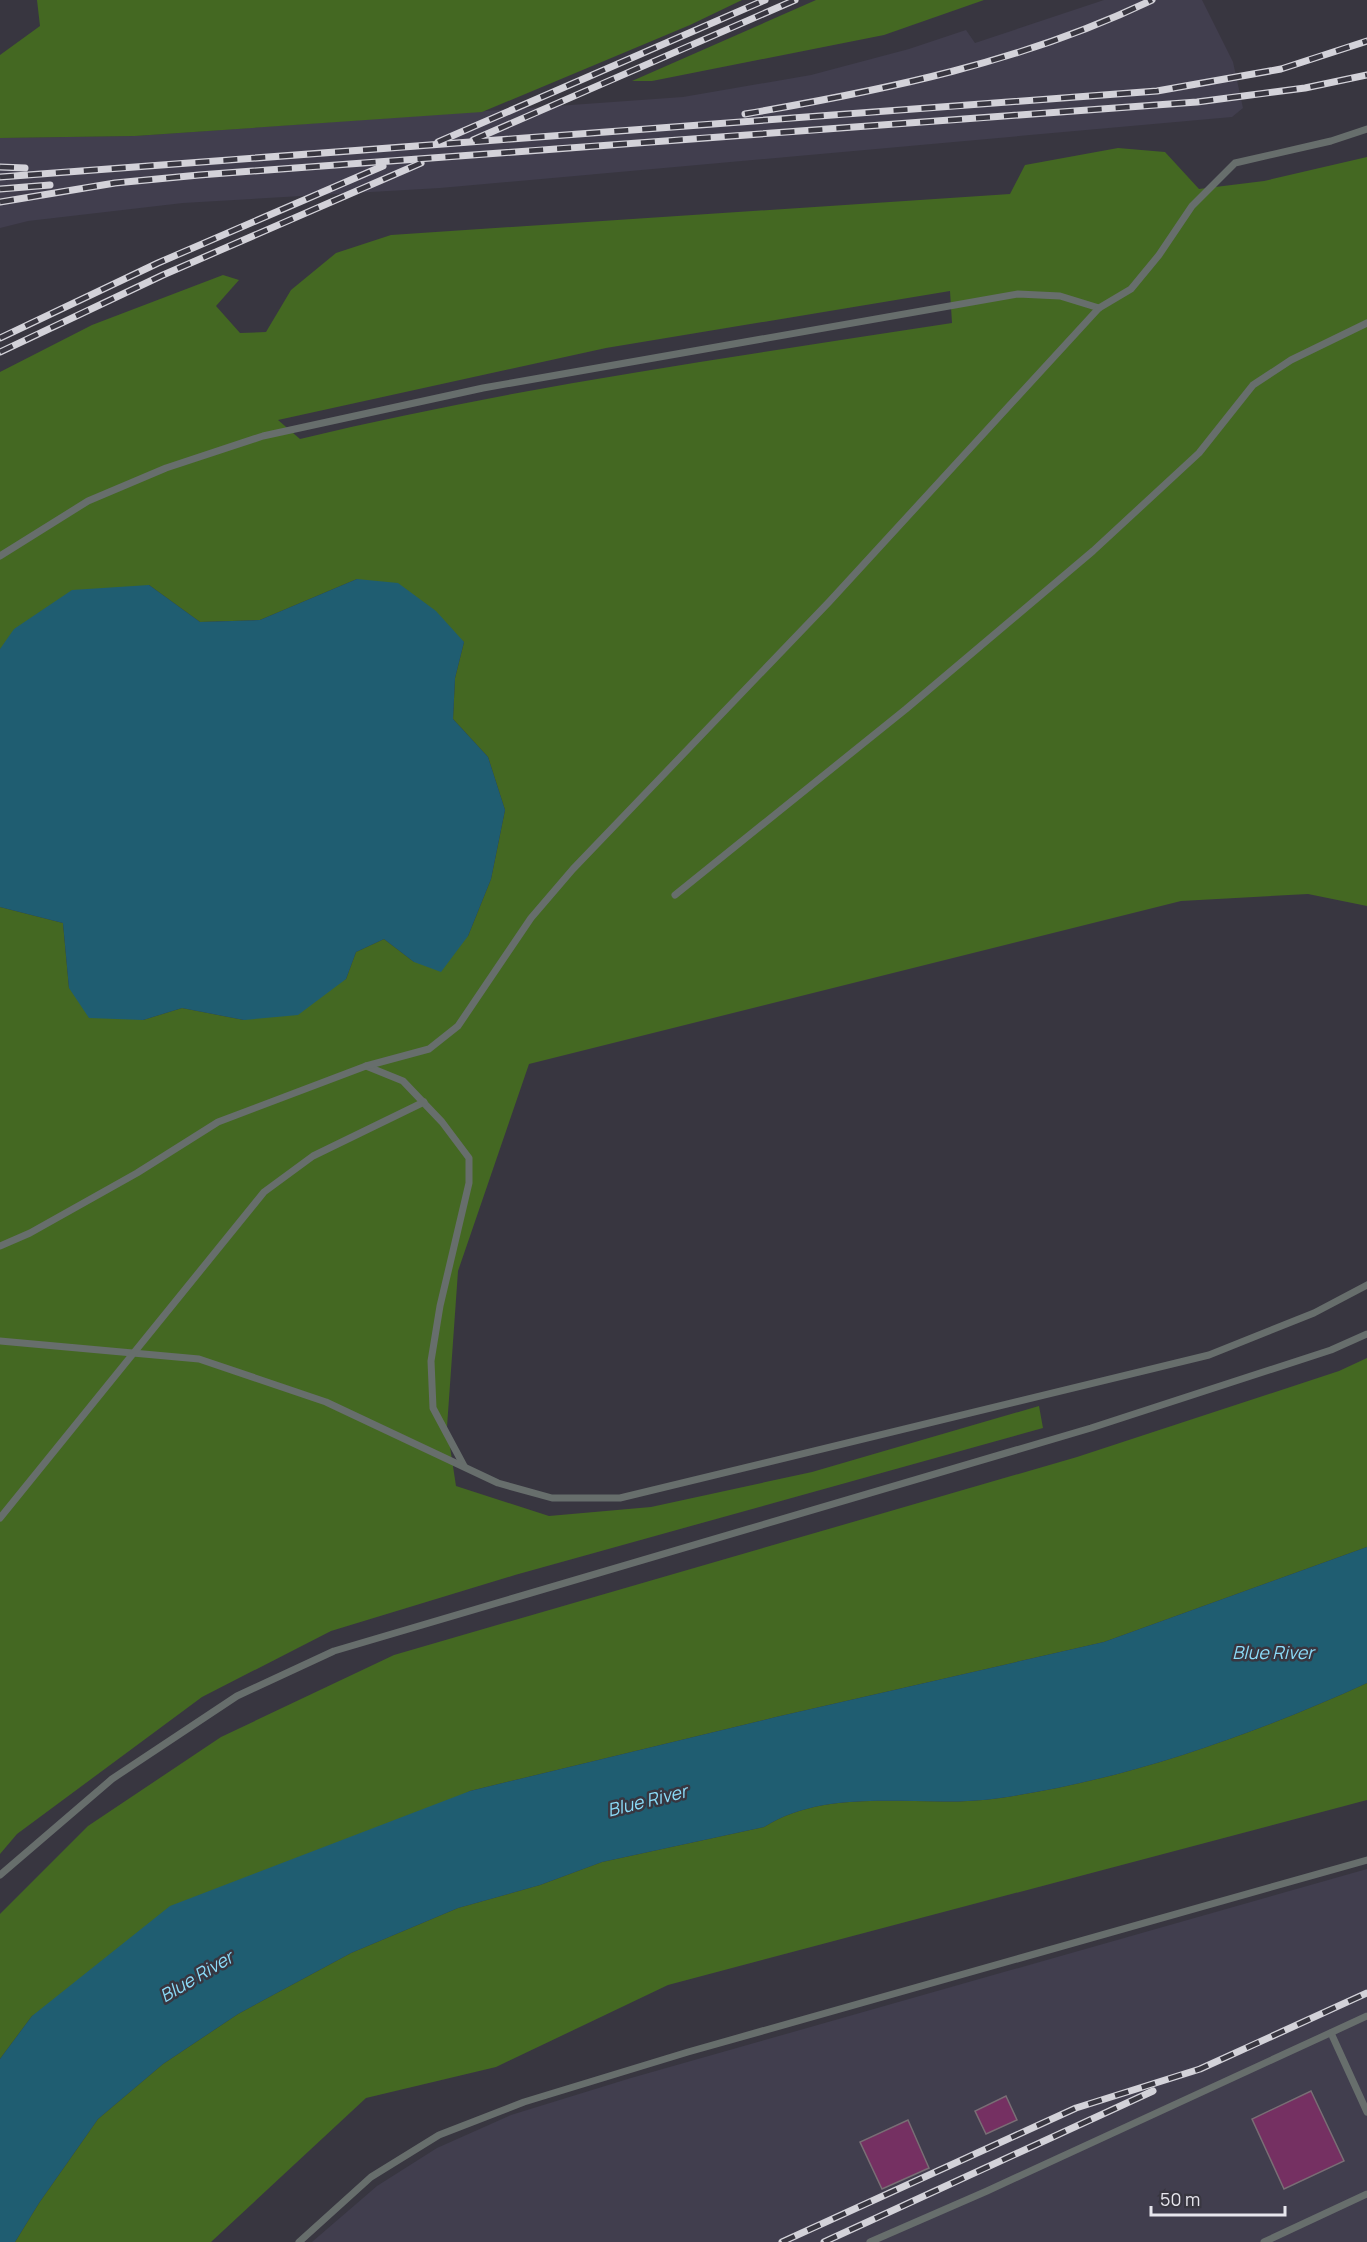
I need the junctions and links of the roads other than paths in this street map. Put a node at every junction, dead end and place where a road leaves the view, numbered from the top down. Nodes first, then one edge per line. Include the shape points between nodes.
1 (1367, 129) edge
2 (1099, 308) junction
3 (1367, 323) edge
4 (0, 556) edge
5 (675, 895) dead end
6 (366, 1066) junction
7 (424, 1102) junction
8 (0, 1246) edge
9 (1367, 1285) edge
10 (1367, 1334) edge
11 (0, 1341) edge
12 (136, 1352) junction
13 (464, 1466) junction
14 (0, 1518) edge
15 (1367, 1860) edge
16 (0, 1875) edge
17 (1367, 2016) edge
18 (1331, 2033) junction
19 (1367, 2112) edge
20 (1367, 2194) edge
21 (298, 2242) edge
22 (870, 2242) edge
23 (1264, 2242) edge

1 - 2 lane via 1235,163 1192,206 1131,289
2 - 4 lane via 1059,296 1018,294 483,388 263,436 166,468 88,501
2 - 6 lane via 829,602 573,869 531,918 458,1026 429,1049
3 - 5 lane via 1292,360 1253,385 1199,453 1093,551 906,709
6 - 7 lane via 403,1081
6 - 8 lane via 218,1122 137,1173
7 - 12 lane via 313,1156 264,1192
7 - 13 lane via 469,1158 469,1183 431,1361 433,1408
9 - 13 lane via 1314,1313 1209,1355 620,1498 552,1498 498,1483
10 - 16 lane via 1331,1350 1091,1428 334,1651 237,1696 112,1779
11 - 12 lane
12 - 13 lane via 199,1359 304,1395
12 - 14 lane
15 - 21 lane via 524,2102 439,2135 381,2171
17 - 18 lane
18 - 19 lane
18 - 22 lane
20 - 23 lane

